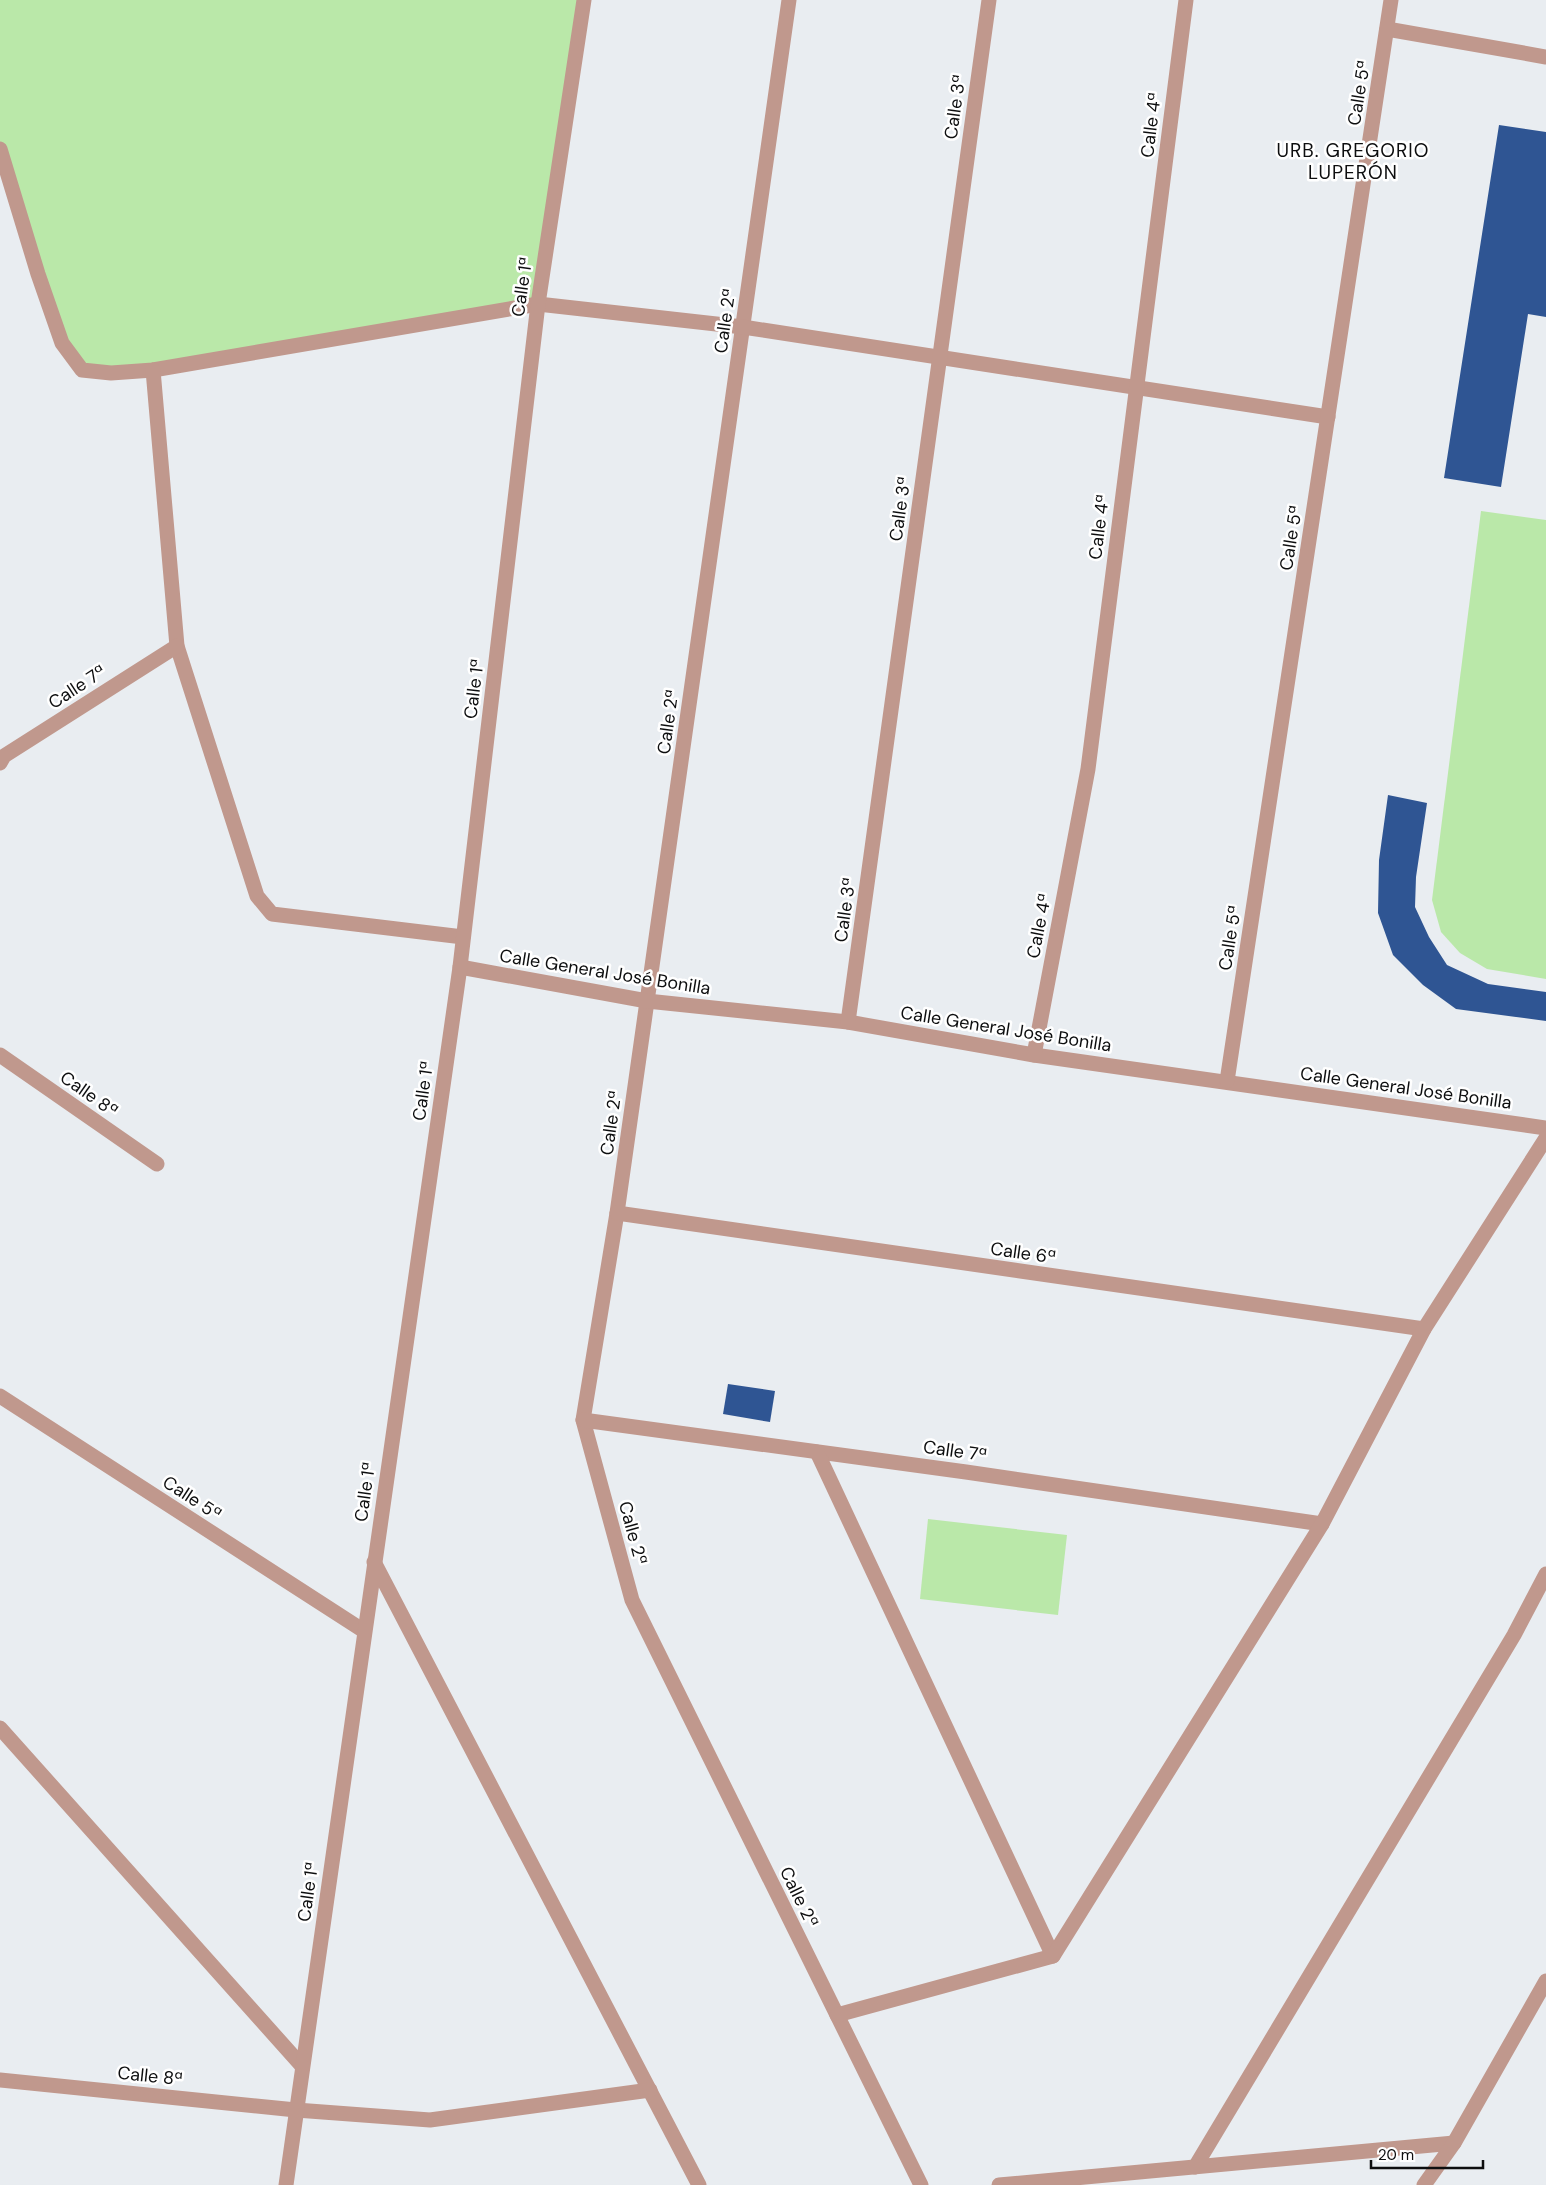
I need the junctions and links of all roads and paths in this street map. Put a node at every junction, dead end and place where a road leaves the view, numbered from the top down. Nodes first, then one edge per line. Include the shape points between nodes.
1 (584, 0) edge
2 (789, 0) edge
3 (989, 0) edge
4 (1186, 0) edge
5 (1391, 0) edge
6 (1388, 29) junction
7 (1546, 57) edge
8 (0, 149) edge
9 (538, 304) junction
10 (743, 327) junction
11 (940, 357) junction
12 (153, 370) junction
13 (1136, 387) junction
14 (1328, 416) junction
15 (177, 646) junction
16 (0, 763) edge
17 (463, 937) junction
18 (460, 967) junction
19 (647, 1001) junction
20 (848, 1022) junction
21 (1034, 1055) junction
22 (0, 1056) edge
23 (1227, 1082) junction
24 (1546, 1128) edge
25 (1546, 1138) edge
26 (157, 1164) dead end
27 (617, 1213) junction
28 (1424, 1329) junction
29 (0, 1396) edge
30 (583, 1420) junction
31 (817, 1452) junction
32 (1322, 1524) junction
33 (374, 1562) junction
34 (1546, 1574) edge
35 (364, 1631) junction
36 (0, 1728) edge
37 (1053, 1956) junction
38 (1546, 1981) edge
39 (837, 2016) junction
40 (302, 2066) junction
41 (0, 2080) edge
42 (650, 2090) junction
43 (296, 2110) junction
44 (1454, 2143) junction
45 (1195, 2167) junction
46 (286, 2185) edge
47 (700, 2185) edge
48 (921, 2185) edge
49 (999, 2185) edge
50 (1424, 2185) edge

1 - 9 street, Calle 1ª
2 - 10 street, Calle 2ª
3 - 11 street, Calle 3ª
4 - 13 street, Calle 4ª
5 - 6 street, Calle 5ª
6 - 7 street
6 - 14 street, Calle 5ª
8 - 12 street via 62,343 82,370 112,373
9 - 10 street
9 - 12 street
9 - 17 street, Calle 1ª
10 - 11 street
10 - 19 street, Calle 2ª
11 - 13 street
11 - 20 street, Calle 3ª
12 - 15 street
13 - 14 street
13 - 21 street, Calle 4ª via 1088,768
14 - 23 street, Calle 5ª
15 - 16 street, Calle 7ª via 4,756
15 - 17 street via 257,896 272,914
17 - 18 street, Calle 1ª
18 - 19 street, Calle General José Bonilla
18 - 33 street, Calle 1ª
19 - 20 street, Calle General José Bonilla
19 - 27 street, Calle 2ª
20 - 21 street, Calle General José Bonilla
21 - 23 street, Calle General José Bonilla
22 - 26 street, Calle 8ª
23 - 24 street, Calle General José Bonilla
25 - 28 street
27 - 28 street, Calle 6ª
27 - 30 street, Calle 2ª
28 - 32 street
29 - 35 street, Calle 5ª
30 - 31 street, Calle 7ª
30 - 39 street, Calle 2ª via 632,1600
31 - 32 street, Calle 7ª
31 - 37 street
32 - 37 street
33 - 35 street, Calle 1ª
33 - 42 street
34 - 45 street via 1514,1634
35 - 40 street, Calle 1ª
36 - 40 street
37 - 39 street
38 - 44 street
39 - 48 street, Calle 2ª
40 - 43 street, Calle 1ª
41 - 43 street, Calle 8ª
42 - 43 street, Calle 8ª via 430,2120
42 - 47 street
43 - 46 street, Calle 1ª
44 - 45 street
44 - 50 street
45 - 49 street

